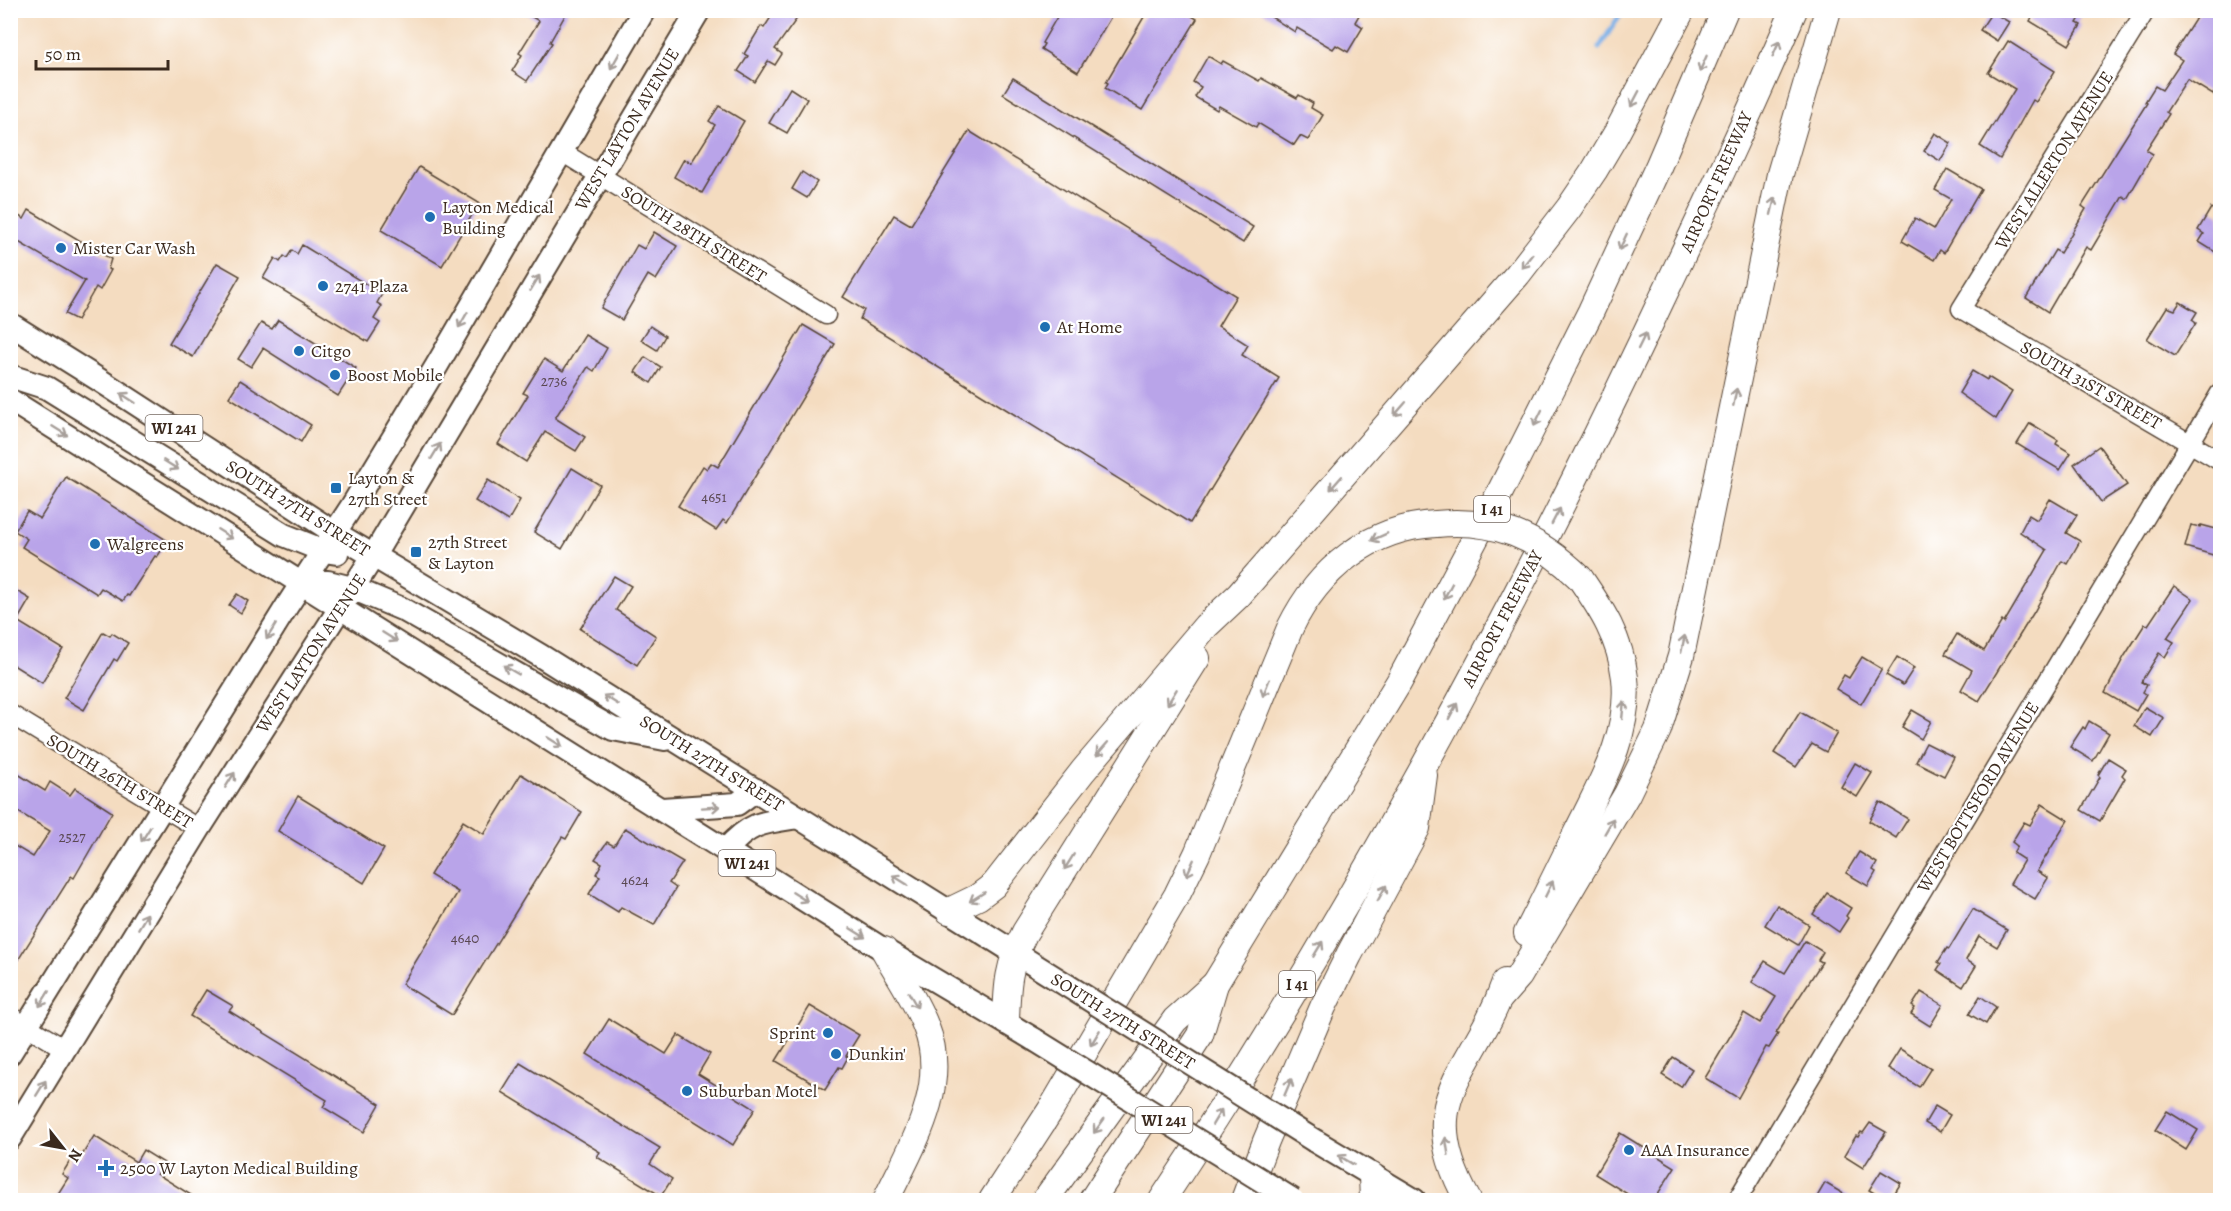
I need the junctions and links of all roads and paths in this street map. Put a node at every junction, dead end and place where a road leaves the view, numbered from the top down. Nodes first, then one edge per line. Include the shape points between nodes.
1 (644, 10) edge
2 (699, 10) edge
3 (1682, 10) edge
4 (1725, 10) edge
5 (1794, 10) edge
6 (1828, 10) edge
7 (2146, 10) edge
8 (562, 152) junction
9 (599, 175) junction
10 (1961, 309) joint
11 (826, 315) dead end
12 (10, 324) edge
13 (10, 376) edge
14 (2220, 393) edge
15 (10, 400) edge
16 (2190, 443) junction
17 (2220, 461) edge
18 (330, 542) junction
19 (374, 555) junction
20 (302, 582) junction
21 (1239, 595) junction
22 (346, 597) junction
23 (10, 714) edge
24 (678, 742) junction
25 (1425, 763) junction
26 (756, 790) junction
27 (163, 807) junction
28 (662, 809) junction
29 (798, 817) junction
30 (199, 829) junction
31 (726, 850) junction
32 (949, 911) junction
33 (884, 950) junction
34 (1014, 954) junction
35 (1215, 984) junction
36 (1499, 999) junction
37 (19, 1021) edge
38 (1006, 1022) junction
39 (65, 1049) junction
40 (10, 1053) edge
41 (10, 1138) edge
42 (1372, 1188) edge
43 (886, 1200) edge
44 (992, 1200) edge
45 (1045, 1200) edge
46 (1092, 1200) edge
47 (1162, 1200) edge
48 (1244, 1200) edge
49 (1293, 1200) edge
50 (1413, 1200) edge
51 (1468, 1200) edge
52 (1737, 1200) edge

1 -> 8 main road
2 - 9 main road, WEST LAYTON AVENUE
3 -> 21 highway via 1616,134 1569,207 1518,274
4 -> 35 highway, I 41 via 1591,311 1499,494 1399,682
25 -> 5 highway, AIRPORT FREEWAY / I 41 via 1576,478
36 -> 6 highway via 1519,976 1609,825 1658,730 1681,656 1780,174
7 - 10 street, WEST ALLERTON AVENUE
8 - 9 street, SOUTH 28TH STREET
8 -> 18 main road
9 - 11 street, SOUTH 28TH STREET
19 -> 9 main road, WEST LAYTON AVENUE
10 - 16 street, SOUTH 31ST STREET
18 -> 12 main road, SOUTH 27TH STREET / WI 241 via 111,387
13 -> 18 main road via 47,388 284,535
14 - 16 street, WEST BOTTSFORD AVENUE
15 -> 20 main road, WI 241
16 - 17 street, SOUTH 31ST STREET
16 - 52 street, WEST BOTTSFORD AVENUE
18 - 19 main road via 349,555
18 - 20 main road
19 - 22 main road, WEST LAYTON AVENUE
24 -> 19 main road, SOUTH 27TH STREET
20 - 22 main road, WI 241
20 -> 27 main road
21 -> 32 highway via 1206,627 1083,771 994,885
21 -> 34 highway via 1185,675
24 -> 22 main road via 613,729 402,609
22 -> 28 main road, WI 241
30 -> 22 main road, WEST LAYTON AVENUE
23 - 27 street, SOUTH 26TH STREET
24 - 26 main road, SOUTH 27TH STREET
47 -> 25 highway, AIRPORT FREEWAY / I 41 via 1329,931
48 -> 25 highway via 1323,1007 1417,828
28 -> 26 main road via 737,804
26 - 29 main road, SOUTH 27TH STREET
27 - 30 street, SOUTH 26TH STREET
27 -> 37 main road
28 - 31 main road, WI 241
29 - 31 main road via 760,823 737,837
32 -> 29 main road, SOUTH 27TH STREET
39 -> 30 main road, WEST LAYTON AVENUE
31 -> 33 main road, WI 241
32 - 34 main road, SOUTH 27TH STREET
33 - 38 main road, WI 241
33 -> 43 highway via 924,1021 933,1060 930,1102
34 - 38 highway
42 -> 34 main road, SOUTH 27TH STREET, bridge via 1315,1141
35 -> 45 highway via 1175,1020
35 - 46 highway, I 41 via 1200,1035
36 -> 44 highway, bridge via 1509,970 1609,768 1619,739 1625,678 1604,612 1580,578 1555,555 1522,536 1478,524 1420,525 1394,531 1355,550 1306,598 1177,895 1056,1101
51 -> 36 highway via 1449,1160 1446,1111 1458,1073
37 - 39 street
37 - 40 main road
38 - 49 main road, WI 241, bridge
41 -> 39 main road, WEST LAYTON AVENUE
42 - 50 main road, SOUTH 27TH STREET

